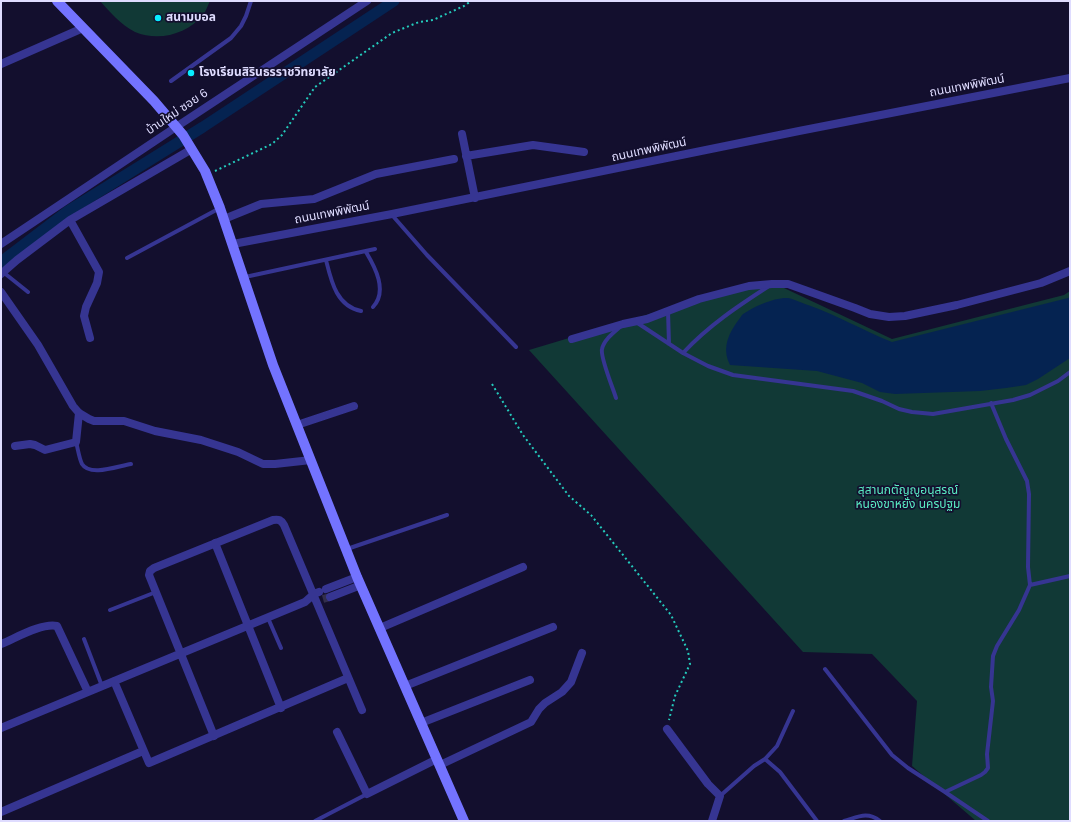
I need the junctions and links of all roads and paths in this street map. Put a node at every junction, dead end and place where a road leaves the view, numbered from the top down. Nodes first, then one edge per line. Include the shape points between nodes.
1 (57, 1) edge
2 (250, 1) edge
3 (367, 1) edge
4 (471, 1) edge
5 (83, 28) junction
6 (1, 64) edge
7 (1070, 78) edge
8 (170, 81) dead end
9 (176, 127) junction
10 (462, 134) dead end
11 (188, 142) junction
12 (584, 152) dead end
13 (466, 156) junction
14 (454, 159) dead end
15 (207, 175) junction
16 (475, 198) junction
17 (220, 208) junction
18 (392, 214) junction
19 (224, 219) junction
20 (70, 220) junction
21 (1, 244) edge
22 (233, 244) junction
23 (376, 249) dead end
24 (366, 252) junction
25 (127, 258) dead end
26 (326, 260) junction
27 (1070, 271) edge
28 (2, 273) edge
29 (244, 277) junction
30 (772, 284) junction
31 (1, 292) edge
32 (28, 292) dead end
33 (373, 307) dead end
34 (668, 311) junction
35 (361, 312) dead end
36 (635, 322) junction
37 (623, 324) junction
38 (90, 338) dead end
39 (572, 339) dead end
40 (669, 344) junction
41 (516, 347) dead end
42 (683, 354) junction
43 (1070, 372) edge
44 (492, 384) dead end
45 (616, 398) dead end
46 (991, 403) junction
47 (354, 406) dead end
48 (79, 413) junction
49 (297, 425) junction
50 (76, 442) junction
51 (15, 446) dead end
52 (311, 460) junction
53 (131, 464) dead end
54 (447, 515) dead end
55 (215, 543) junction
56 (347, 549) junction
57 (523, 567) dead end
58 (1070, 576) edge
59 (359, 581) junction
60 (1030, 585) junction
61 (156, 592) junction
62 (321, 596) junction
63 (110, 610) dead end
64 (268, 617) junction
65 (247, 626) junction
66 (553, 627) dead end
67 (380, 628) junction
68 (84, 639) dead end
69 (1, 644) edge
70 (281, 648) dead end
71 (181, 653) junction
72 (582, 653) dead end
73 (825, 669) dead end
74 (348, 678) junction
75 (530, 680) dead end
76 (114, 681) junction
77 (102, 686) junction
78 (405, 686) junction
79 (88, 692) junction
80 (281, 708) junction
81 (362, 710) dead end
82 (794, 711) dead end
83 (421, 723) junction
84 (1, 728) edge
85 (667, 729) joint
86 (337, 732) dead end
87 (214, 736) junction
88 (143, 751) junction
89 (765, 759) junction
90 (438, 762) junction
91 (945, 792) junction
92 (367, 794) junction
93 (720, 796) junction
94 (1, 812) edge
95 (315, 821) edge
96 (464, 821) edge
97 (712, 821) edge
98 (817, 821) edge
99 (844, 821) edge
100 (880, 821) edge
101 (988, 821) edge

1 - 5 main road
2 - 8 lane via 243,21 231,38
3 - 9 street, บ้านใหม่ ซอย 6
4 - 15 path via 433,20 419,22 392,33 315,87 282,135 272,144
5 - 6 street
5 - 9 main road
7 - 16 street, ถนนเทพพิพัฒน์
9 - 11 main road
9 - 21 street, บ้านใหม่ ซอย 6
10 - 13 street
11 - 15 main road
11 - 20 street
12 - 13 street via 533,145
13 - 16 street
14 - 19 street via 376,174 314,199 261,204
15 - 17 main road
16 - 18 street, ถนนเทพพิพัฒน์
17 - 19 main road
17 - 25 lane
18 - 22 street, ถนนเทพพิพัฒน์
18 - 41 lane
19 - 22 main road
20 - 28 street
20 - 38 street via 99,272 84,316
22 - 29 main road
23 - 24 lane
24 - 26 lane
24 - 33 lane via 375,268 379,283 379,294
26 - 29 lane
26 - 35 lane via 331,280 343,302
27 - 30 street via 1042,283 957,305 889,317 870,314 788,284
28 - 32 lane
29 - 49 main road via 273,365
30 - 34 street via 749,286 699,299
30 - 42 lane via 699,336
31 - 48 street via 38,345
34 - 36 street
34 - 40 lane
36 - 37 street
36 - 40 lane
37 - 39 street
37 - 45 lane via 609,337 602,349 602,357
40 - 42 lane
42 - 46 lane via 733,375 853,391 912,412 934,414
43 - 46 lane via 1030,395
44 - 85 path via 523,435 569,496 591,515 671,616 688,651 690,664 675,696
46 - 60 lane via 1028,481
47 - 49 street
48 - 50 street
48 - 52 street via 89,420 124,421 155,431 201,440 238,452 263,464
49 - 52 main road
50 - 51 street via 45,450 30,444
50 - 53 lane via 82,464 88,470
52 - 56 main road
54 - 56 lane
55 - 61 street via 150,571 149,575
55 - 62 street via 273,520 282,521
55 - 65 street
56 - 59 main road
57 - 67 street
58 - 60 lane
59 - 62 street
59 - 67 main road
60 - 91 lane via 993,656 991,687 994,701 987,754 988,768 981,775
61 - 63 lane
61 - 71 street
62 - 64 street
62 - 74 street
64 - 65 street
64 - 70 lane
65 - 71 street
65 - 80 street
66 - 78 street
67 - 78 main road
68 - 77 lane
69 - 79 street via 42,627 56,626
71 - 76 street
71 - 87 street
72 - 90 street via 571,682 562,692 544,703 531,722
73 - 91 lane via 892,755
74 - 80 street
74 - 81 street
75 - 83 street
76 - 77 street
76 - 88 street
77 - 79 street
78 - 83 main road
79 - 84 street
80 - 87 street
82 - 89 lane via 777,746
83 - 90 main road
85 - 93 street
86 - 92 street
87 - 88 street via 149,763
88 - 94 street
89 - 93 lane
89 - 98 lane via 780,772
90 - 92 street
90 - 96 main road
91 - 101 lane
92 - 95 lane
93 - 97 street
99 - 100 lane via 864,815 873,816

